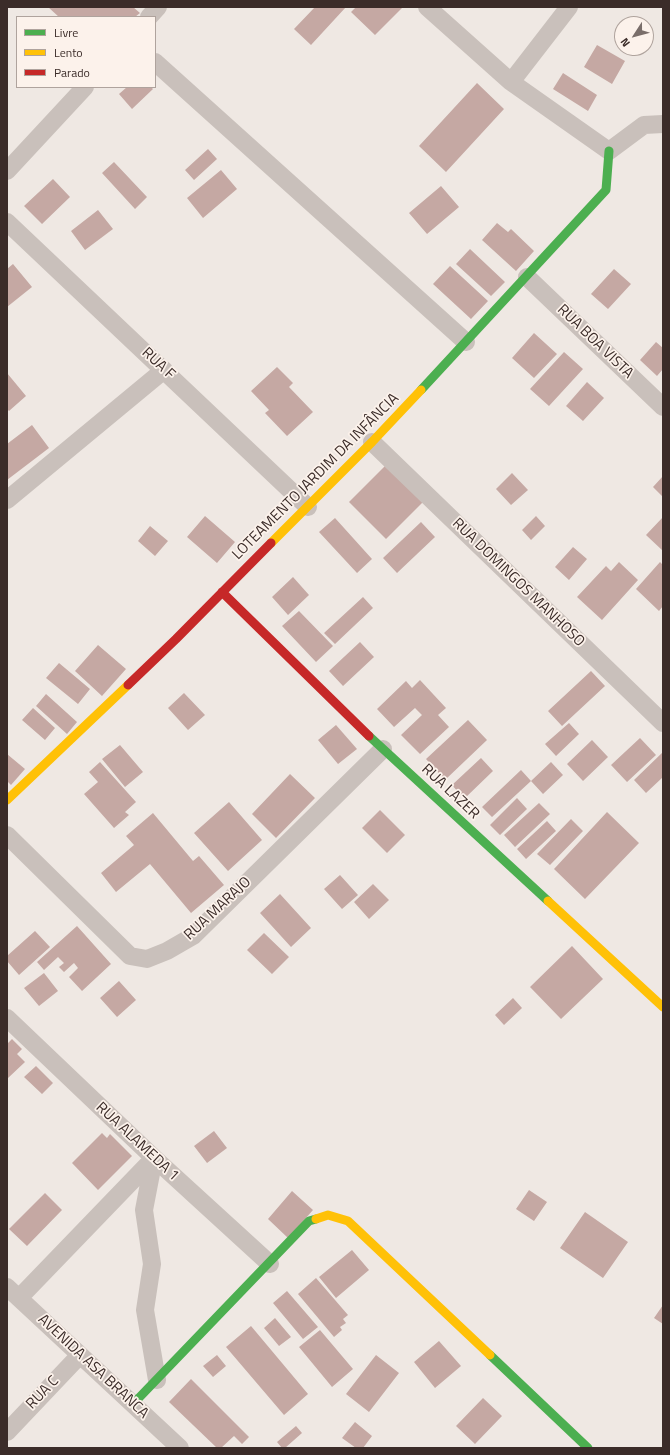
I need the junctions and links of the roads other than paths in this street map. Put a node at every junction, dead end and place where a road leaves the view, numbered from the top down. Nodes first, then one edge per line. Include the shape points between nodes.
1 (158, 7) edge
2 (427, 7) edge
3 (569, 7) edge
4 (151, 16) edge
5 (156, 63) edge
6 (511, 82) junction
7 (84, 88) edge
8 (663, 124) edge
9 (609, 151) junction
10 (7, 171) edge
11 (7, 222) edge
12 (527, 277) junction
13 (466, 342) junction
14 (164, 370) junction
15 (663, 407) edge
16 (372, 442) junction
17 (7, 500) edge
18 (308, 507) junction
19 (222, 592) junction
20 (663, 723) edge
21 (383, 749) junction
22 (7, 800) edge
23 (7, 835) edge
24 (663, 1008) edge
25 (7, 1018) edge
26 (154, 1158) junction
27 (270, 1264) junction
28 (13, 1292) edge
29 (80, 1355) junction
30 (158, 1380) junction
31 (133, 1404) junction
32 (7, 1432) edge
33 (180, 1448) edge
34 (588, 1448) edge

1 - 4 street
2 - 6 street
3 - 6 street
5 - 13 street
6 - 9 street
7 - 10 street
8 - 9 street via 644,125
9 - 12 street, LOTEAMENTO JARDIM DA INFÂNCIA via 606,190
11 - 14 street, RUA F
12 - 13 street, LOTEAMENTO JARDIM DA INFÂNCIA
12 - 15 street, RUA BOA VISTA
13 - 16 street, LOTEAMENTO JARDIM DA INFÂNCIA
14 - 17 street
14 - 18 street, RUA F
16 - 18 street, LOTEAMENTO JARDIM DA INFÂNCIA
16 - 20 street, RUA DOMINGOS MANHOSO
18 - 19 street, LOTEAMENTO JARDIM DA INFÂNCIA
19 - 21 street, RUA LAZER
19 - 22 street, LOTEAMENTO JARDIM DA INFÂNCIA
21 - 23 street, RUA MARAJO via 193,936 167,951 147,958 130,956
21 - 24 street, RUA LAZER
25 - 26 street, RUA ALAMEDA 1
26 - 27 street, RUA ALAMEDA 1
26 - 28 street
26 - 30 street via 144,1210 152,1264 145,1310
27 - 30 street
27 - 34 street via 309,1221 328,1215 348,1221
28 - 29 street, AVENIDA ASA BRANCA
29 - 31 street, AVENIDA ASA BRANCA
29 - 32 street, RUA C
30 - 31 street
31 - 33 street, AVENIDA ASA BRANCA

